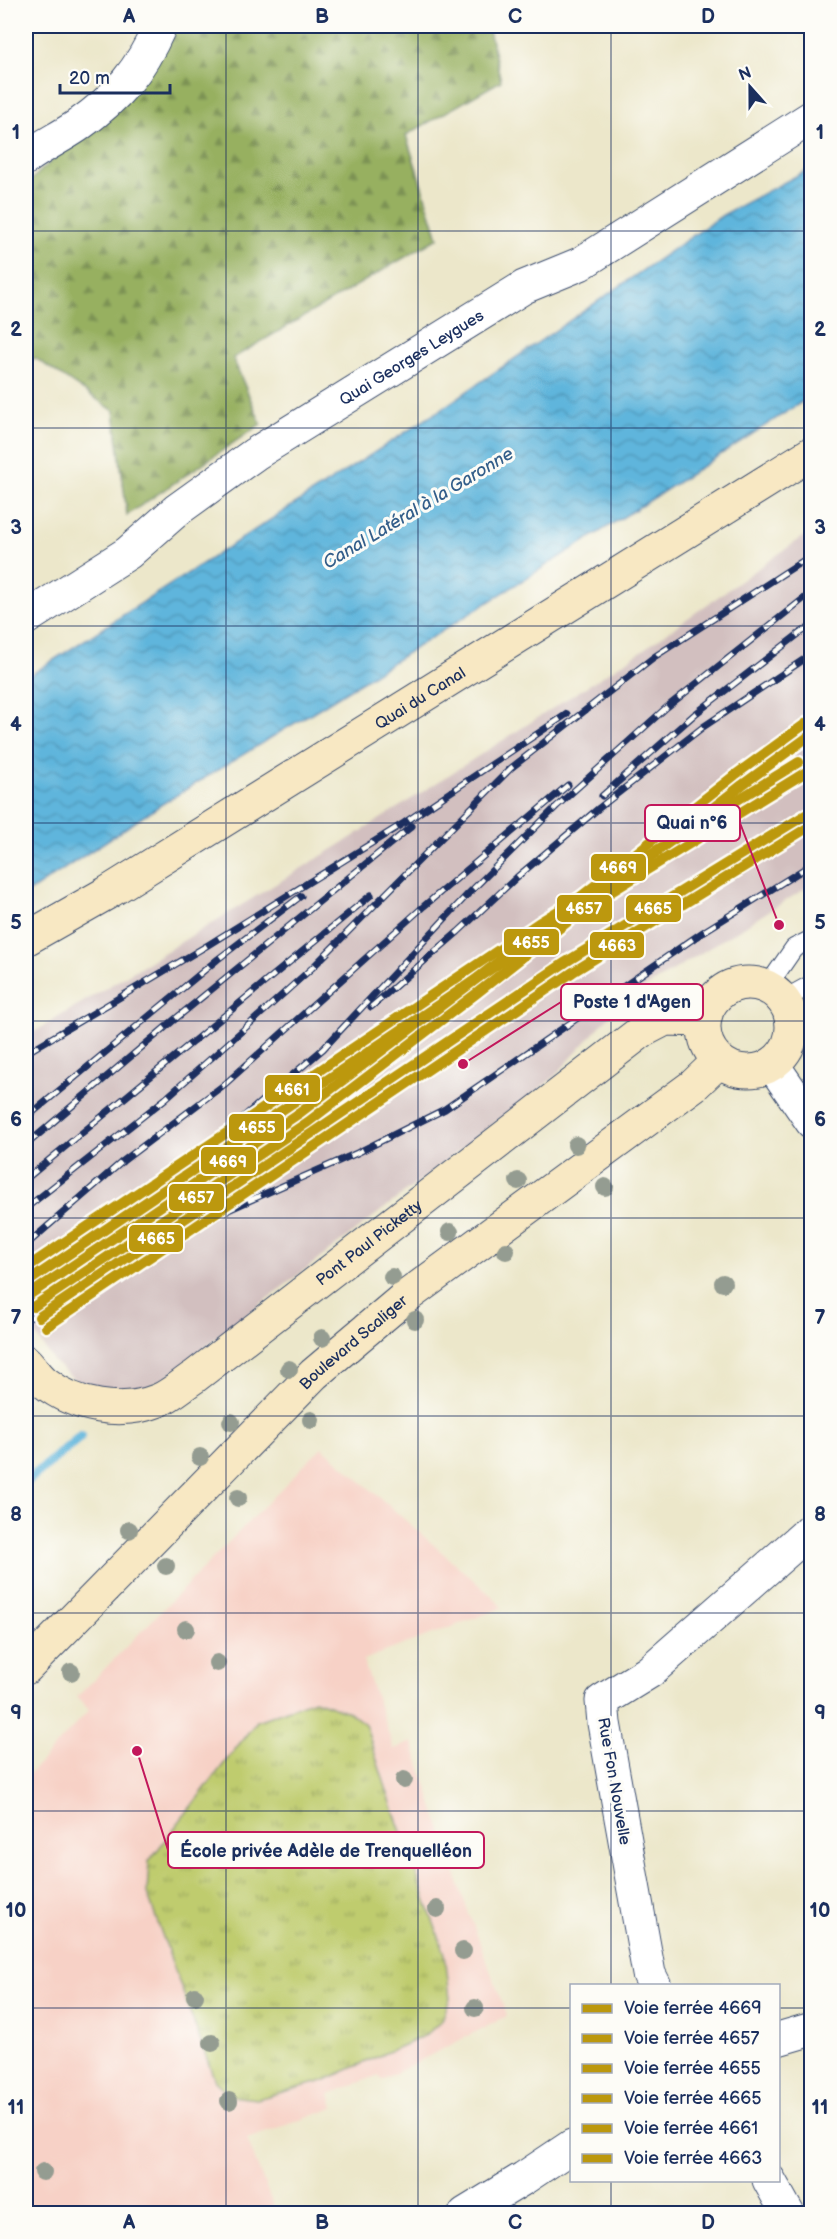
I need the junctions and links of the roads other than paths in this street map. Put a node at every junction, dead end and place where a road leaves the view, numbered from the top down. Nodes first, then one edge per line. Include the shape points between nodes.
1 (160, 26) edge
2 (812, 117) edge
3 (26, 158) edge
4 (812, 453) edge
5 (26, 618) edge
6 (107, 893) junction
7 (26, 939) edge
8 (812, 939) edge
9 (26, 961) edge
10 (812, 984) edge
11 (788, 1007) edge
12 (704, 1020) junction
13 (719, 1061) junction
14 (772, 1064) junction
15 (812, 1122) edge
16 (26, 1362) edge
17 (812, 1529) edge
18 (26, 1668) edge
19 (654, 1984) edge
20 (812, 2030) edge
21 (780, 2038) edge
22 (570, 2147) edge
23 (770, 2182) edge
24 (465, 2214) edge
25 (788, 2214) edge

1 - 3 street via 147,55 112,97 78,125
2 - 5 street, Quai Georges Leygues via 580,264 524,287 255,454 177,510 128,554
4 - 6 street, Quai du Canal
6 - 7 street, Quai du Canal
6 - 9 street
8 - 11 lane via 794,948
10 - 11 lane
11 - 12 street via 754,983 740,983 716,996
11 - 14 street via 791,1033 787,1046
12 - 13 street via 707,1044
12 - 16 street, Pont Paul Picketty via 665,1019 642,1031 159,1400 103,1407 75,1400 45,1382
13 - 14 street via 739,1070
13 - 18 street, Boulevard Scaliger via 694,1085 403,1299 314,1374
14 - 15 street
17 - 19 street, Rue Fon Nouvelle via 649,1672 602,1701 649,1974
20 - 21 street
22 - 24 street
23 - 25 street

